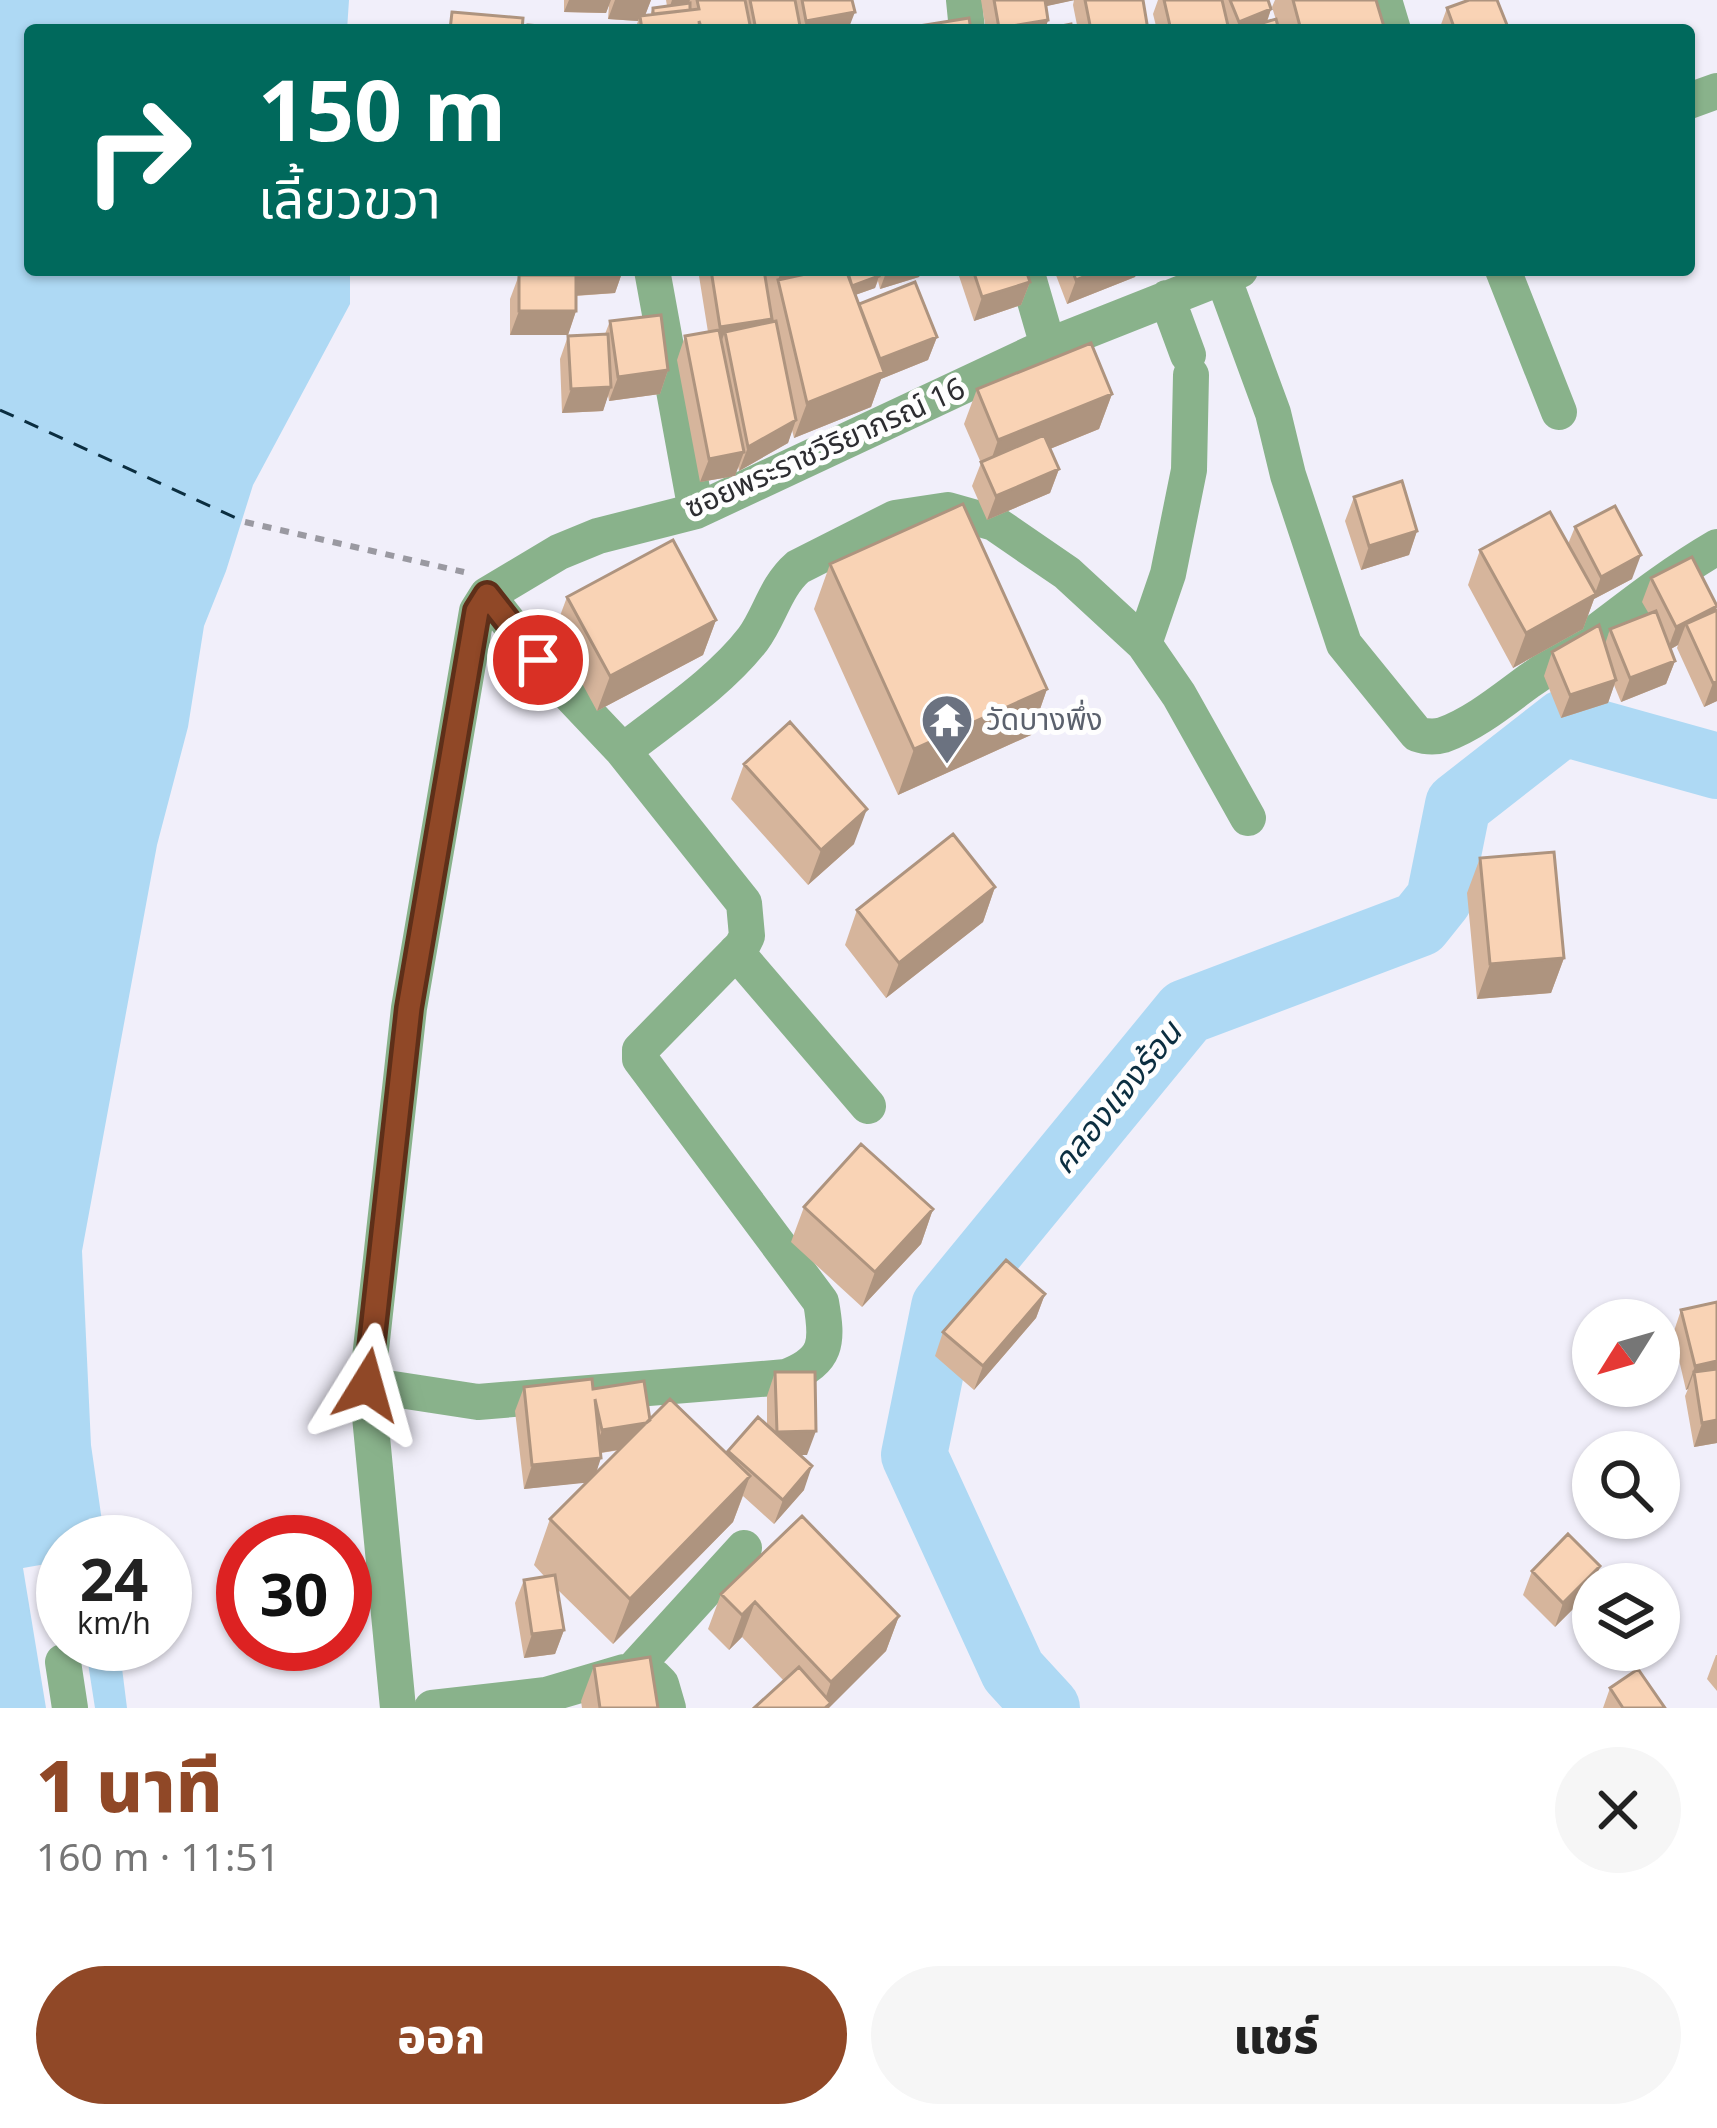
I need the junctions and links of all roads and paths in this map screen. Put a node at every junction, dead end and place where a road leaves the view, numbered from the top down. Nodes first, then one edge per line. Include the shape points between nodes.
1 (653, 276) edge
2 (1028, 276) edge
3 (1224, 276) edge
4 (1233, 276) edge
5 (1505, 276) edge
6 (1167, 298) junction
7 (1048, 346) junction
8 (1559, 412) dead end
9 (696, 512) junction
10 (245, 522) dead end
11 (1717, 548) edge
12 (476, 584) junction
13 (1144, 644) junction
14 (623, 751) junction
15 (1247, 818) dead end
16 (736, 952) junction
17 (868, 1106) dead end
18 (367, 1385) junction
19 (744, 1548) dead end
20 (64, 1671) edge
21 (631, 1672) junction
22 (547, 1702) edge
23 (70, 1708) edge
24 (398, 1708) edge
25 (432, 1708) edge
26 (668, 1708) edge

1 - 9 street
2 - 7 street
3 - 6 street, ซอยพระราชวีริยาภรณ์ 16
4 - 11 street via 1344,644 1417,734 1446,734 1502,702
5 - 8 street
6 - 7 street, ซอยพระราชวีริยาภรณ์ 16
6 - 13 street via 1190,365 1189,470
7 - 9 street, ซอยพระราชวีริยาภรณ์ 16
9 - 12 street, ซอยพระราชวีริยาภรณ์ 16 via 598,536
10 - 12 path
12 - 14 street
12 - 18 street via 409,1008
13 - 14 street via 1067,573 994,523 948,511 895,518 785,578 754,638
13 - 15 street
14 - 16 street via 743,903 748,936
16 - 17 street
16 - 18 street via 640,1050 640,1059 821,1302 826,1330 819,1356 786,1377 478,1402
18 - 24 street
19 - 21 street
20 - 23 street
21 - 22 street
21 - 26 street via 661,1684
22 - 25 street

